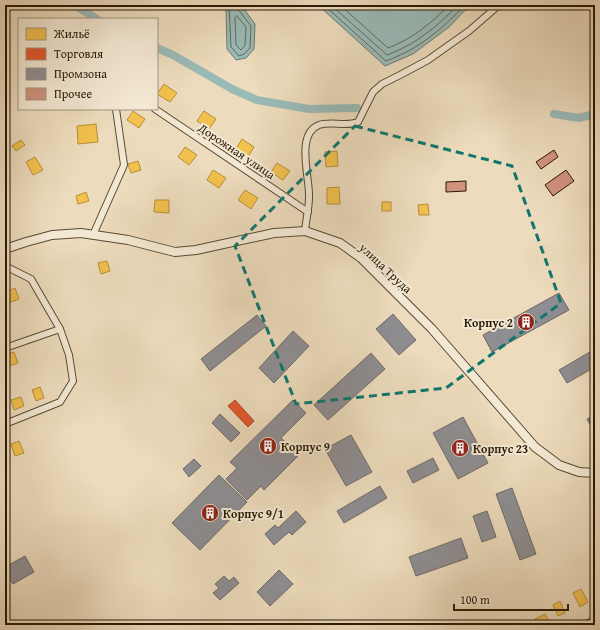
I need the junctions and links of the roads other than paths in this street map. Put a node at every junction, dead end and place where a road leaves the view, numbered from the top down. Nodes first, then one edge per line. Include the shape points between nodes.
1 (499, 5) edge
2 (116, 110) edge
3 (155, 110) edge
4 (308, 212) junction
5 (305, 231) junction
6 (93, 235) junction
7 (5, 249) edge
8 (5, 266) edge
9 (60, 329) junction
10 (5, 348) edge
11 (5, 424) edge
12 (595, 472) edge
13 (595, 620) edge
14 (584, 625) edge

1 - 4 street via 428,60 382,84 373,92 358,122 319,125 311,130 305,151
2 - 6 street via 124,166
3 - 4 street, Дорожная улица
4 - 5 street
5 - 6 street, улица Труда via 274,233 175,252 128,240
5 - 12 street, улица Труда via 340,243 361,258 432,329 535,447 559,466 580,472
6 - 7 street, улица Труда via 52,235
8 - 9 street via 30,279
9 - 10 street
9 - 11 street via 69,355 73,381 60,402
13 - 14 street

